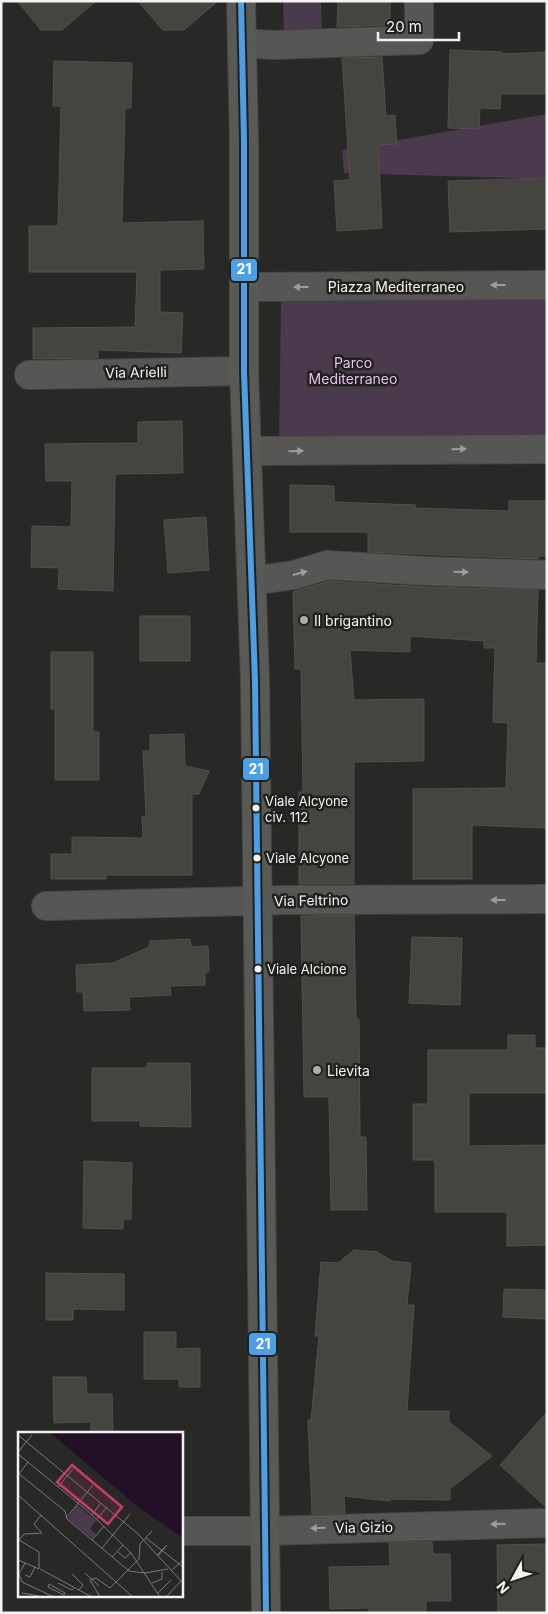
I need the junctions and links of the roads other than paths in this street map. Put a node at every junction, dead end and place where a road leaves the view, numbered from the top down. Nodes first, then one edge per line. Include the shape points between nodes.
1 (241, 1) edge
2 (419, 1) edge
3 (242, 43) junction
4 (547, 285) edge
5 (244, 288) junction
6 (244, 371) junction
7 (29, 375) dead end
8 (547, 448) edge
9 (247, 452) junction
10 (547, 574) edge
11 (252, 581) junction
12 (547, 899) edge
13 (258, 901) junction
14 (46, 906) dead end
15 (547, 1523) edge
16 (182, 1531) edge
17 (265, 1531) junction
18 (266, 1613) edge

1 - 3 street
2 - 3 street via 419,40 273,45
3 - 5 street
4 -> 5 street, Piazza Mediterraneo
5 - 6 street
6 - 7 street, Via Arielli
6 - 9 street
9 -> 8 street
9 - 11 street
11 -> 10 street via 294,575 327,565
11 - 13 street
12 -> 13 street, Via Feltrino
13 - 14 street, Via Feltrino
13 - 17 street
15 -> 17 street, Via Gizio
16 - 17 street, Via Gizio
17 - 18 street

